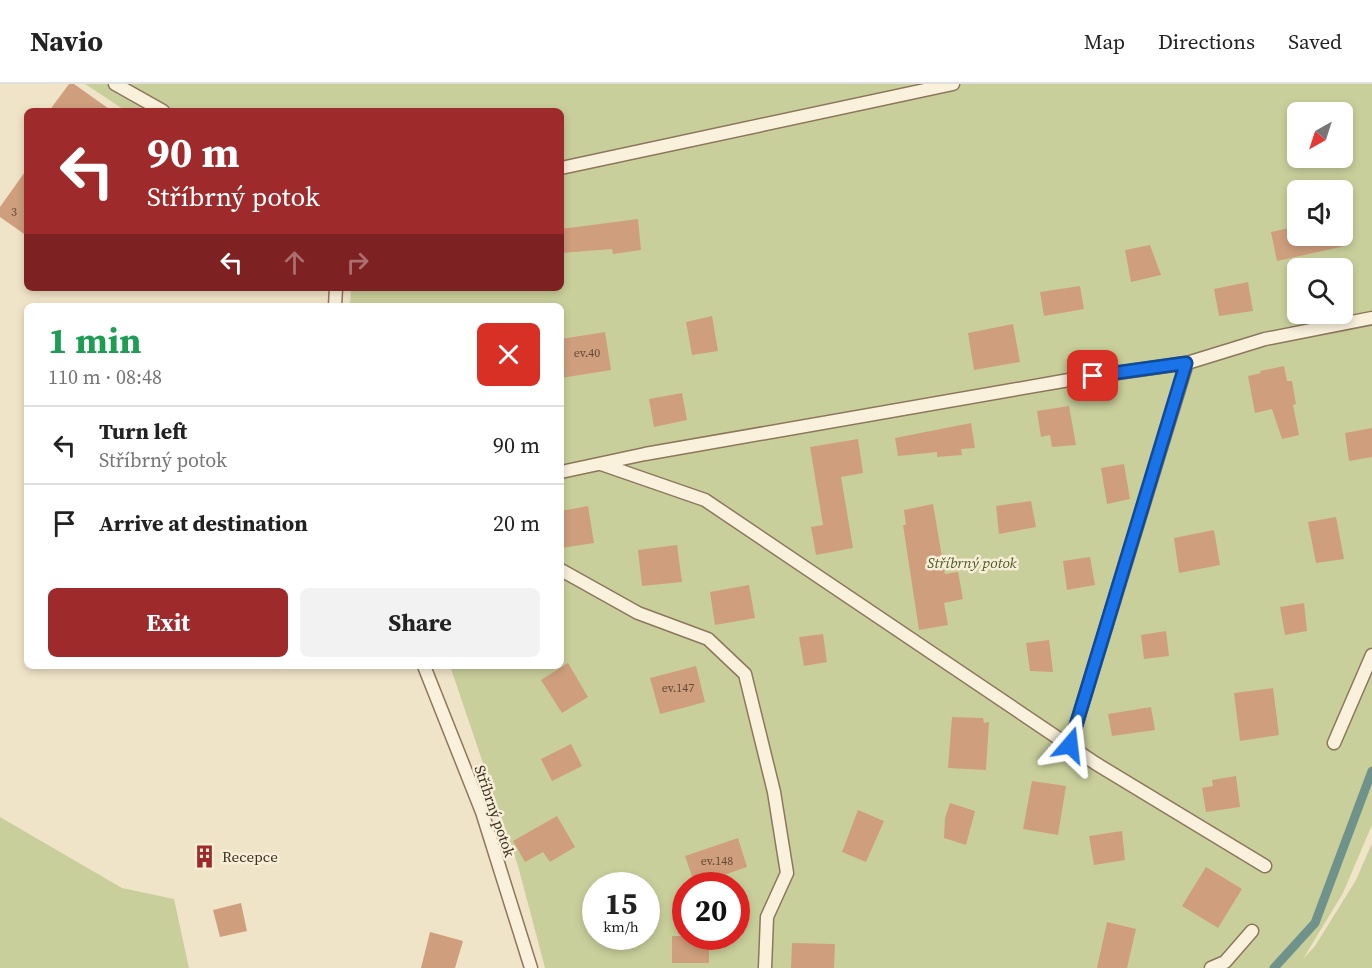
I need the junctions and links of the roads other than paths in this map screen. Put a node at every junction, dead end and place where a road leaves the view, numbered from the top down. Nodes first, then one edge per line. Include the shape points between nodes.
1 (115, 84) edge
2 (953, 84) edge
3 (158, 108) edge
4 (564, 167) edge
5 (1372, 318) edge
6 (1186, 363) junction
7 (599, 464) junction
8 (564, 471) edge
9 (564, 572) edge
10 (1372, 655) edge
11 (425, 669) edge
12 (1335, 743) dead end
13 (1070, 745) junction
14 (1264, 866) dead end
15 (1252, 931) dead end
16 (531, 968) edge
17 (765, 968) edge
18 (1211, 968) edge

1 - 3 lane
2 - 4 lane
5 - 6 lane via 1265,339
6 - 7 lane
6 - 13 lane
7 - 8 lane
7 - 13 lane via 705,500
9 - 17 lane via 638,612 708,639 745,675 774,792 787,873 767,917
10 - 12 lane
11 - 16 lane, Stříbrný potok via 482,812
13 - 14 lane
15 - 18 lane via 1225,962

